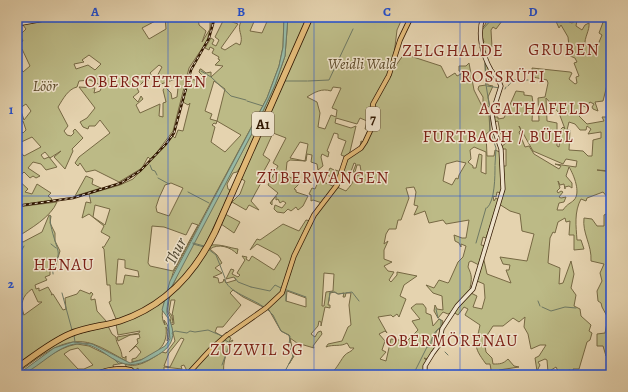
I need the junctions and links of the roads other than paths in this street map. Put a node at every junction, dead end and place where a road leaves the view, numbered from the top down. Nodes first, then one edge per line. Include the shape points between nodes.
1 (56, 17) edge
2 (309, 17) edge
3 (411, 17) edge
4 (483, 17) edge
5 (17, 24) edge
6 (281, 81) junction
7 (246, 160) junction
8 (240, 172) junction
9 (238, 183) dead end
10 (232, 187) dead end
11 (230, 200) junction
12 (221, 216) junction
13 (17, 368) edge
14 (94, 375) edge
15 (136, 375) edge
16 (160, 375) edge
17 (179, 375) edge
18 (187, 375) edge
19 (425, 375) edge

1 - 5 main road
2 - 6 highway, A1
3 - 18 main road, 7 via 388,76 373,104 373,125 366,141 346,159 337,185 314,214 294,256 284,289 265,309 210,350
4 - 19 main road via 480,38 488,63 501,86 492,114 501,148 503,186 474,288 451,314 442,329 439,346 425,366
6 - 7 highway, A1
6 - 8 highway, A1
7 - 8 highway, A1
7 - 11 highway, A1
8 - 9 highway, A1
8 - 12 highway, A1
10 - 11 highway, A1
11 - 12 highway, A1
12 - 13 highway, A1 via 199,261 162,299 125,319 66,336
14 - 15 main road via 106,370 120,369 130,369
16 - 17 main road

